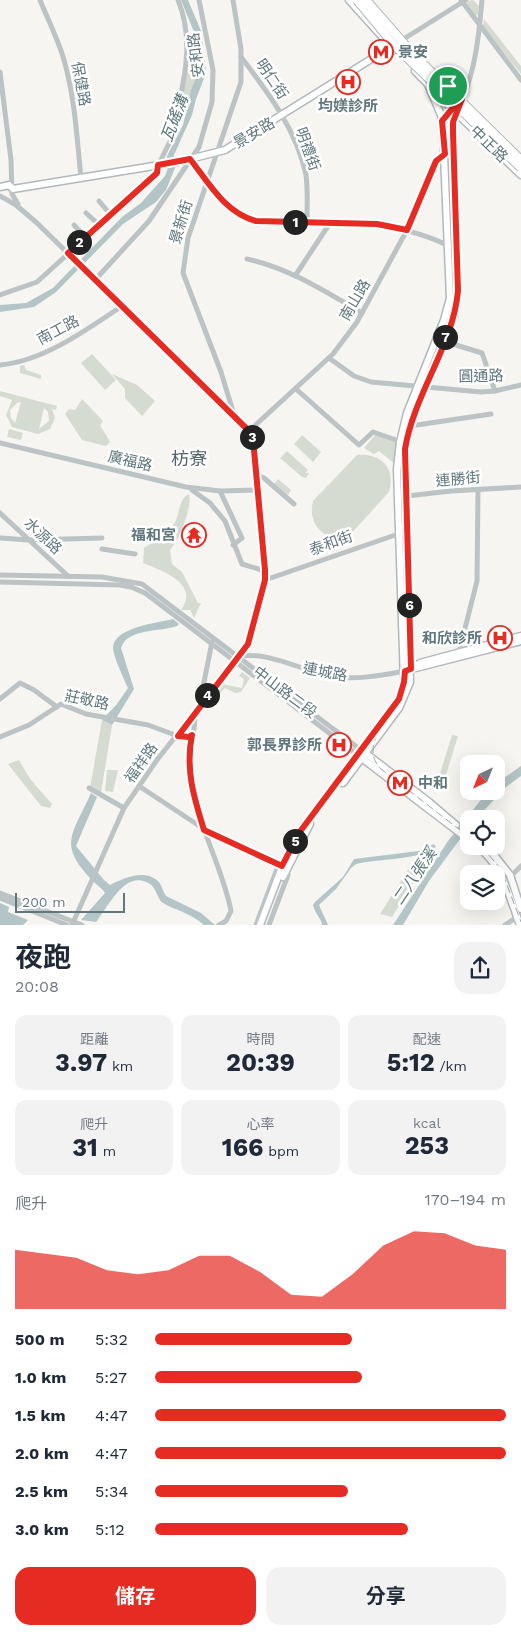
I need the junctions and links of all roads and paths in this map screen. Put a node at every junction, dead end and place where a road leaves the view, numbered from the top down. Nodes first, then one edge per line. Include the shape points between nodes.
1 (40, 0) edge
2 (178, 0) edge
3 (199, 0) edge
4 (233, 0) edge
5 (351, 0) edge
6 (359, 0) edge
7 (368, 0) edge
8 (482, 0) edge
9 (463, 1) edge
10 (480, 28) junction
11 (402, 40) junction
12 (393, 47) junction
13 (241, 57) junction
14 (0, 72) edge
15 (521, 80) edge
16 (427, 82) junction
17 (436, 92) junction
18 (460, 102) junction
19 (454, 111) junction
20 (282, 116) junction
21 (442, 121) junction
22 (217, 152) junction
23 (445, 154) junction
24 (521, 158) edge
25 (190, 159) junction
26 (445, 163) junction
27 (435, 164) junction
28 (521, 164) edge
29 (158, 165) junction
30 (521, 168) edge
31 (521, 175) edge
32 (81, 178) junction
33 (206, 180) junction
34 (0, 187) edge
35 (13, 189) junction
36 (0, 196) edge
37 (99, 201) dead end
38 (24, 211) junction
39 (86, 213) dead end
40 (110, 214) junction
41 (307, 221) junction
42 (37, 223) junction
43 (330, 223) junction
44 (98, 224) junction
45 (74, 225) dead end
46 (407, 230) junction
47 (85, 237) junction
48 (448, 246) junction
49 (68, 253) junction
50 (247, 259) dead end
51 (295, 276) junction
52 (95, 280) junction
53 (0, 295) edge
54 (122, 306) junction
55 (362, 313) junction
56 (444, 341) junction
57 (329, 358) junction
58 (0, 365) edge
59 (417, 386) junction
60 (425, 386) junction
61 (520, 386) edge
62 (296, 389) junction
63 (495, 392) junction
64 (521, 393) edge
65 (491, 414) dead end
66 (235, 418) junction
67 (410, 426) junction
68 (249, 431) junction
69 (0, 443) edge
70 (405, 444) junction
71 (257, 475) junction
72 (521, 487) edge
73 (189, 488) junction
74 (256, 490) junction
75 (478, 490) junction
76 (220, 491) junction
77 (401, 497) junction
78 (294, 504) dead end
79 (0, 513) edge
80 (402, 533) junction
81 (0, 538) edge
82 (102, 538) dead end
83 (29, 540) junction
84 (233, 545) junction
85 (102, 549) dead end
86 (135, 554) dead end
87 (265, 570) junction
88 (0, 576) edge
89 (68, 576) junction
90 (265, 580) junction
91 (0, 582) edge
92 (213, 636) junction
93 (521, 636) edge
94 (521, 641) edge
95 (212, 643) junction
96 (459, 652) junction
97 (237, 658) junction
98 (408, 670) junction
99 (0, 699) edge
100 (200, 705) junction
101 (57, 707) junction
102 (195, 711) junction
103 (192, 735) junction
104 (178, 736) junction
105 (0, 737) edge
106 (362, 754) junction
107 (139, 786) junction
108 (89, 788) dead end
109 (124, 808) junction
110 (204, 830) junction
111 (460, 830) edge
112 (487, 855) edge
113 (495, 855) edge
114 (521, 866) edge
115 (284, 870) junction
116 (508, 880) junction
117 (0, 893) edge
118 (0, 898) edge
119 (521, 909) edge
120 (517, 917) junction
121 (73, 923) edge
122 (80, 924) edge
123 (67, 925) edge
124 (219, 925) edge
125 (256, 925) edge
126 (260, 925) edge
127 (265, 925) edge
128 (269, 925) edge
129 (506, 925) edge
130 (520, 925) edge

1 - 32 street, 保健路 via 66,66
2 - 29 street via 187,29 185,77 176,128
3 - 25 street, 安和路 via 212,70 212,102 199,147
4 - 13 street, 景新街
5 - 12 highway, bridge
6 - 12 highway, bridge
7 - 11 main road
7 - 24 highway, bridge via 412,54
8 - 10 street
9 - 10 street
9 - 11 street, 景安路
10 - 15 street
10 - 18 street via 468,87
11 - 12 main road, 景安路
11 - 18 main road
12 - 16 main road, 中正路
12 - 20 main road, 景安路
12 - 30 highway, bridge
13 - 20 street, 明仁街
13 - 22 street, 景新街 via 238,96
14 - 35 street
16 - 17 main road, 中正路
16 - 21 main road
17 - 18 main road, 中正路
17 - 19 main road, 中正路
18 - 19 main road
18 - 24 main road, 中正路
18 - 28 main road, 中正路
19 - 21 main road
19 - 31 main road, 中正路
19 - 56 main road via 458,291 454,316
20 - 22 main road, 景安路
20 - 41 street, 明禮街 via 304,165
21 - 23 main road
22 - 25 main road, 景安路
22 - 33 street, 景新街
23 - 26 main road
23 - 27 street, 南山路
25 - 29 main road, 景安路
25 - 33 street
25 - 52 street, 安和路 via 149,221
26 - 27 street
26 - 48 main road
27 - 46 street, 南山路
29 - 32 main road, 景安路
29 - 40 street via 157,173
32 - 35 main road, 景安路
33 - 41 street via 225,202 248,219
33 - 66 street, 景新街 via 188,238 183,273
34 - 35 main road, 景安路
35 - 38 street via 13,198
35 - 42 street via 19,202
36 - 38 street
37 - 40 street
38 - 42 street
39 - 44 street
40 - 44 street
41 - 43 street
42 - 49 street
43 - 46 street via 377,224
43 - 51 street
44 - 47 street
45 - 47 street
46 - 48 street
46 - 55 street, 南山路
47 - 49 street
48 - 59 main road via 451,284 448,310
49 - 52 street
49 - 53 street via 37,282
50 - 51 street
51 - 55 street
52 - 54 street
54 - 58 street, 南工路 via 32,358
54 - 66 street
55 - 57 street, 南山路
56 - 60 main road
56 - 63 street via 482,353
57 - 59 street, 圓通路 via 363,381
57 - 62 street, 南山路
59 - 60 street, 圓通路
59 - 70 main road via 406,413
60 - 63 street, 圓通路
60 - 67 main road
61 - 63 street, 圓通路
61 - 64 street
62 - 68 street, 南山路
62 - 70 street via 359,445 373,432
65 - 67 street
66 - 68 street
67 - 70 main road
68 - 71 street, 福祥路 via 255,447
69 - 73 street, 廣福路
70 - 77 main road via 397,469
71 - 74 street, 福祥路
71 - 78 street
72 - 75 street, 連勝街
73 - 76 street, 廣福路
73 - 84 street via 219,513
74 - 76 street, 廣福路
74 - 87 street, 福祥路
75 - 77 street, 連勝街
75 - 96 street via 477,581
76 - 84 street via 242,538
77 - 80 main road
79 - 83 street, 水源路
80 - 90 street, 泰和街
80 - 98 main road
81 - 83 street
82 - 83 street
83 - 89 street, 水源路
84 - 87 street via 242,564
85 - 86 street
87 - 90 street, 福祥路
88 - 89 street, 中山路二段
89 - 92 street, 中山路二段 via 102,577 142,584
90 - 97 street, 福祥路 via 248,644
91 - 95 street, 中山路二段 via 131,587 145,593
92 - 95 street
92 - 97 street, 中山路二段
93 - 96 main road, 連城路
94 - 98 main road, 連城路
95 - 97 street, 中山路二段
95 - 100 street
96 - 98 main road, 連城路 via 416,664
97 - 98 street, 連城路 via 257,655 339,677 366,677
97 - 100 street, 福祥路
97 - 106 street, 中山路二段
98 - 106 main road via 410,682 404,701
99 - 101 street, 莊敬路 via 20,683
100 - 102 street, 福祥路
101 - 104 street, 莊敬路 via 61,704 86,714 148,725
101 - 105 street via 29,725
102 - 103 street
102 - 104 street, 福祥路
103 - 104 street
103 - 110 street via 190,777
104 - 107 street, 福祥路
106 - 111 main road, 中山路二段
106 - 115 main road via 299,833
107 - 109 street, 福祥路
107 - 110 street
108 - 109 street
109 - 121 street, 福祥路
110 - 115 street
110 - 124 street via 231,911 226,921
112 - 116 main road
113 - 116 main road via 503,865
114 - 116 street
115 - 125 street via 277,869
115 - 126 main road
115 - 127 main road
115 - 128 street via 288,875
116 - 119 main road
116 - 120 main road
117 - 121 street
118 - 123 street
120 - 129 street
120 - 130 main road
121 - 122 street

